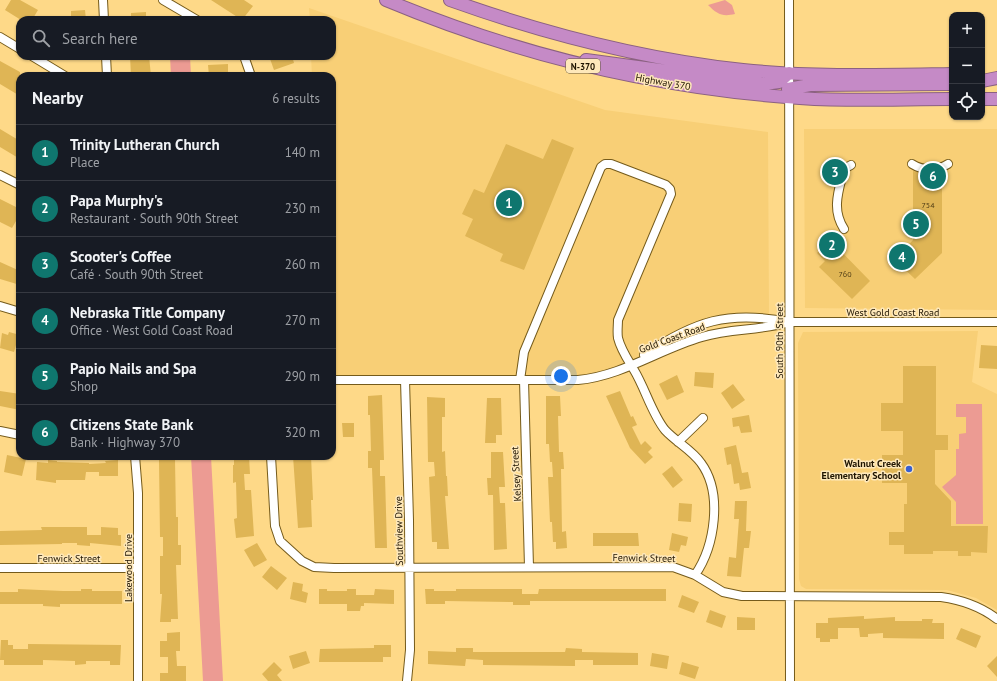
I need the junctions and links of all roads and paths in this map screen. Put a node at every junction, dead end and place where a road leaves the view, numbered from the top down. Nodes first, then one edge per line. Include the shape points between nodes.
1 (103, 0) edge
2 (163, 0) edge
3 (386, 0) edge
4 (450, 0) edge
5 (789, 0) edge
6 (104, 16) edge
7 (190, 16) edge
8 (0, 37) edge
9 (16, 46) edge
10 (532, 52) junction
11 (39, 60) edge
12 (106, 60) edge
13 (245, 60) edge
14 (58, 72) edge
15 (108, 72) edge
16 (250, 72) edge
17 (789, 73) junction
18 (949, 74) edge
19 (985, 74) edge
20 (997, 74) edge
21 (997, 78) edge
22 (985, 80) edge
23 (949, 84) edge
24 (788, 93) junction
25 (949, 99) edge
26 (985, 99) edge
27 (997, 99) edge
28 (912, 164) dead end
29 (948, 164) dead end
30 (851, 165) dead end
31 (0, 174) edge
32 (16, 183) edge
33 (844, 229) dead end
34 (0, 306) edge
35 (16, 311) edge
36 (789, 322) junction
37 (997, 322) edge
38 (631, 365) junction
39 (336, 380) edge
40 (405, 380) junction
41 (522, 380) junction
42 (703, 418) dead end
43 (0, 431) edge
44 (16, 434) edge
45 (678, 442) junction
46 (135, 460) edge
47 (271, 460) edge
48 (529, 567) junction
49 (0, 568) edge
50 (138, 568) junction
51 (409, 568) junction
52 (695, 575) junction
53 (790, 596) junction
54 (997, 619) edge
55 (138, 681) edge
56 (407, 681) edge
57 (790, 681) edge

1 - 6 street
2 - 7 street
3 - 10 highway, Highway 370 / N-370 via 468,32
4 - 17 highway, N-370 via 526,25 648,56 745,70
5 - 17 street, South 90th Street
8 - 9 street
10 - 17 highway via 764,84 779,82
10 - 24 highway, Highway 370 / N-370 via 590,68 646,79 733,92
11 - 14 street
12 - 15 street
13 - 16 street
17 - 18 highway, N-370
17 - 24 street, South 90th Street
19 - 20 highway
21 - 22 highway
23 - 24 highway via 810,85
24 - 25 highway, Highway 370 / N-370
24 - 36 street, South 90th Street
26 - 27 highway
28 - 29 street via 920,169 940,169
30 - 33 street via 844,169 836,200 838,217
31 - 32 street
34 - 35 street
36 - 37 street, West Gold Coast Road
36 - 38 street, Gold Coast Road via 771,328 734,330 703,337 682,343
36 - 38 street, Gold Coast Road via 765,317 739,317 710,322 682,331
36 - 53 street, South 90th Street
38 - 41 street, Gold Coast Road via 592,379
38 - 41 street, Kelsey Street via 618,338 618,320 671,194 666,186 611,164 605,164 598,174 524,352
38 - 45 street via 665,429
39 - 40 street, Gold Coast Road
40 - 41 street, Gold Coast Road
40 - 51 street, Southview Drive
41 - 48 street, Kelsey Street
42 - 45 street
43 - 44 street
45 - 52 street via 700,461 709,474 713,491 711,533 704,561
46 - 50 street, Lakewood Drive
47 - 51 street, Fenwick Street via 275,526 280,541 302,561 314,567
48 - 51 street, Fenwick Street
48 - 52 street, Fenwick Street via 672,567
49 - 50 street, Fenwick Street
50 - 55 street, Lakewood Drive
51 - 56 street, Southview Drive via 410,656
52 - 53 street, Fenwick Street via 723,592 742,596
53 - 54 street, Fenwick Street via 941,597 967,602 987,611
53 - 57 street, South 90th Street

